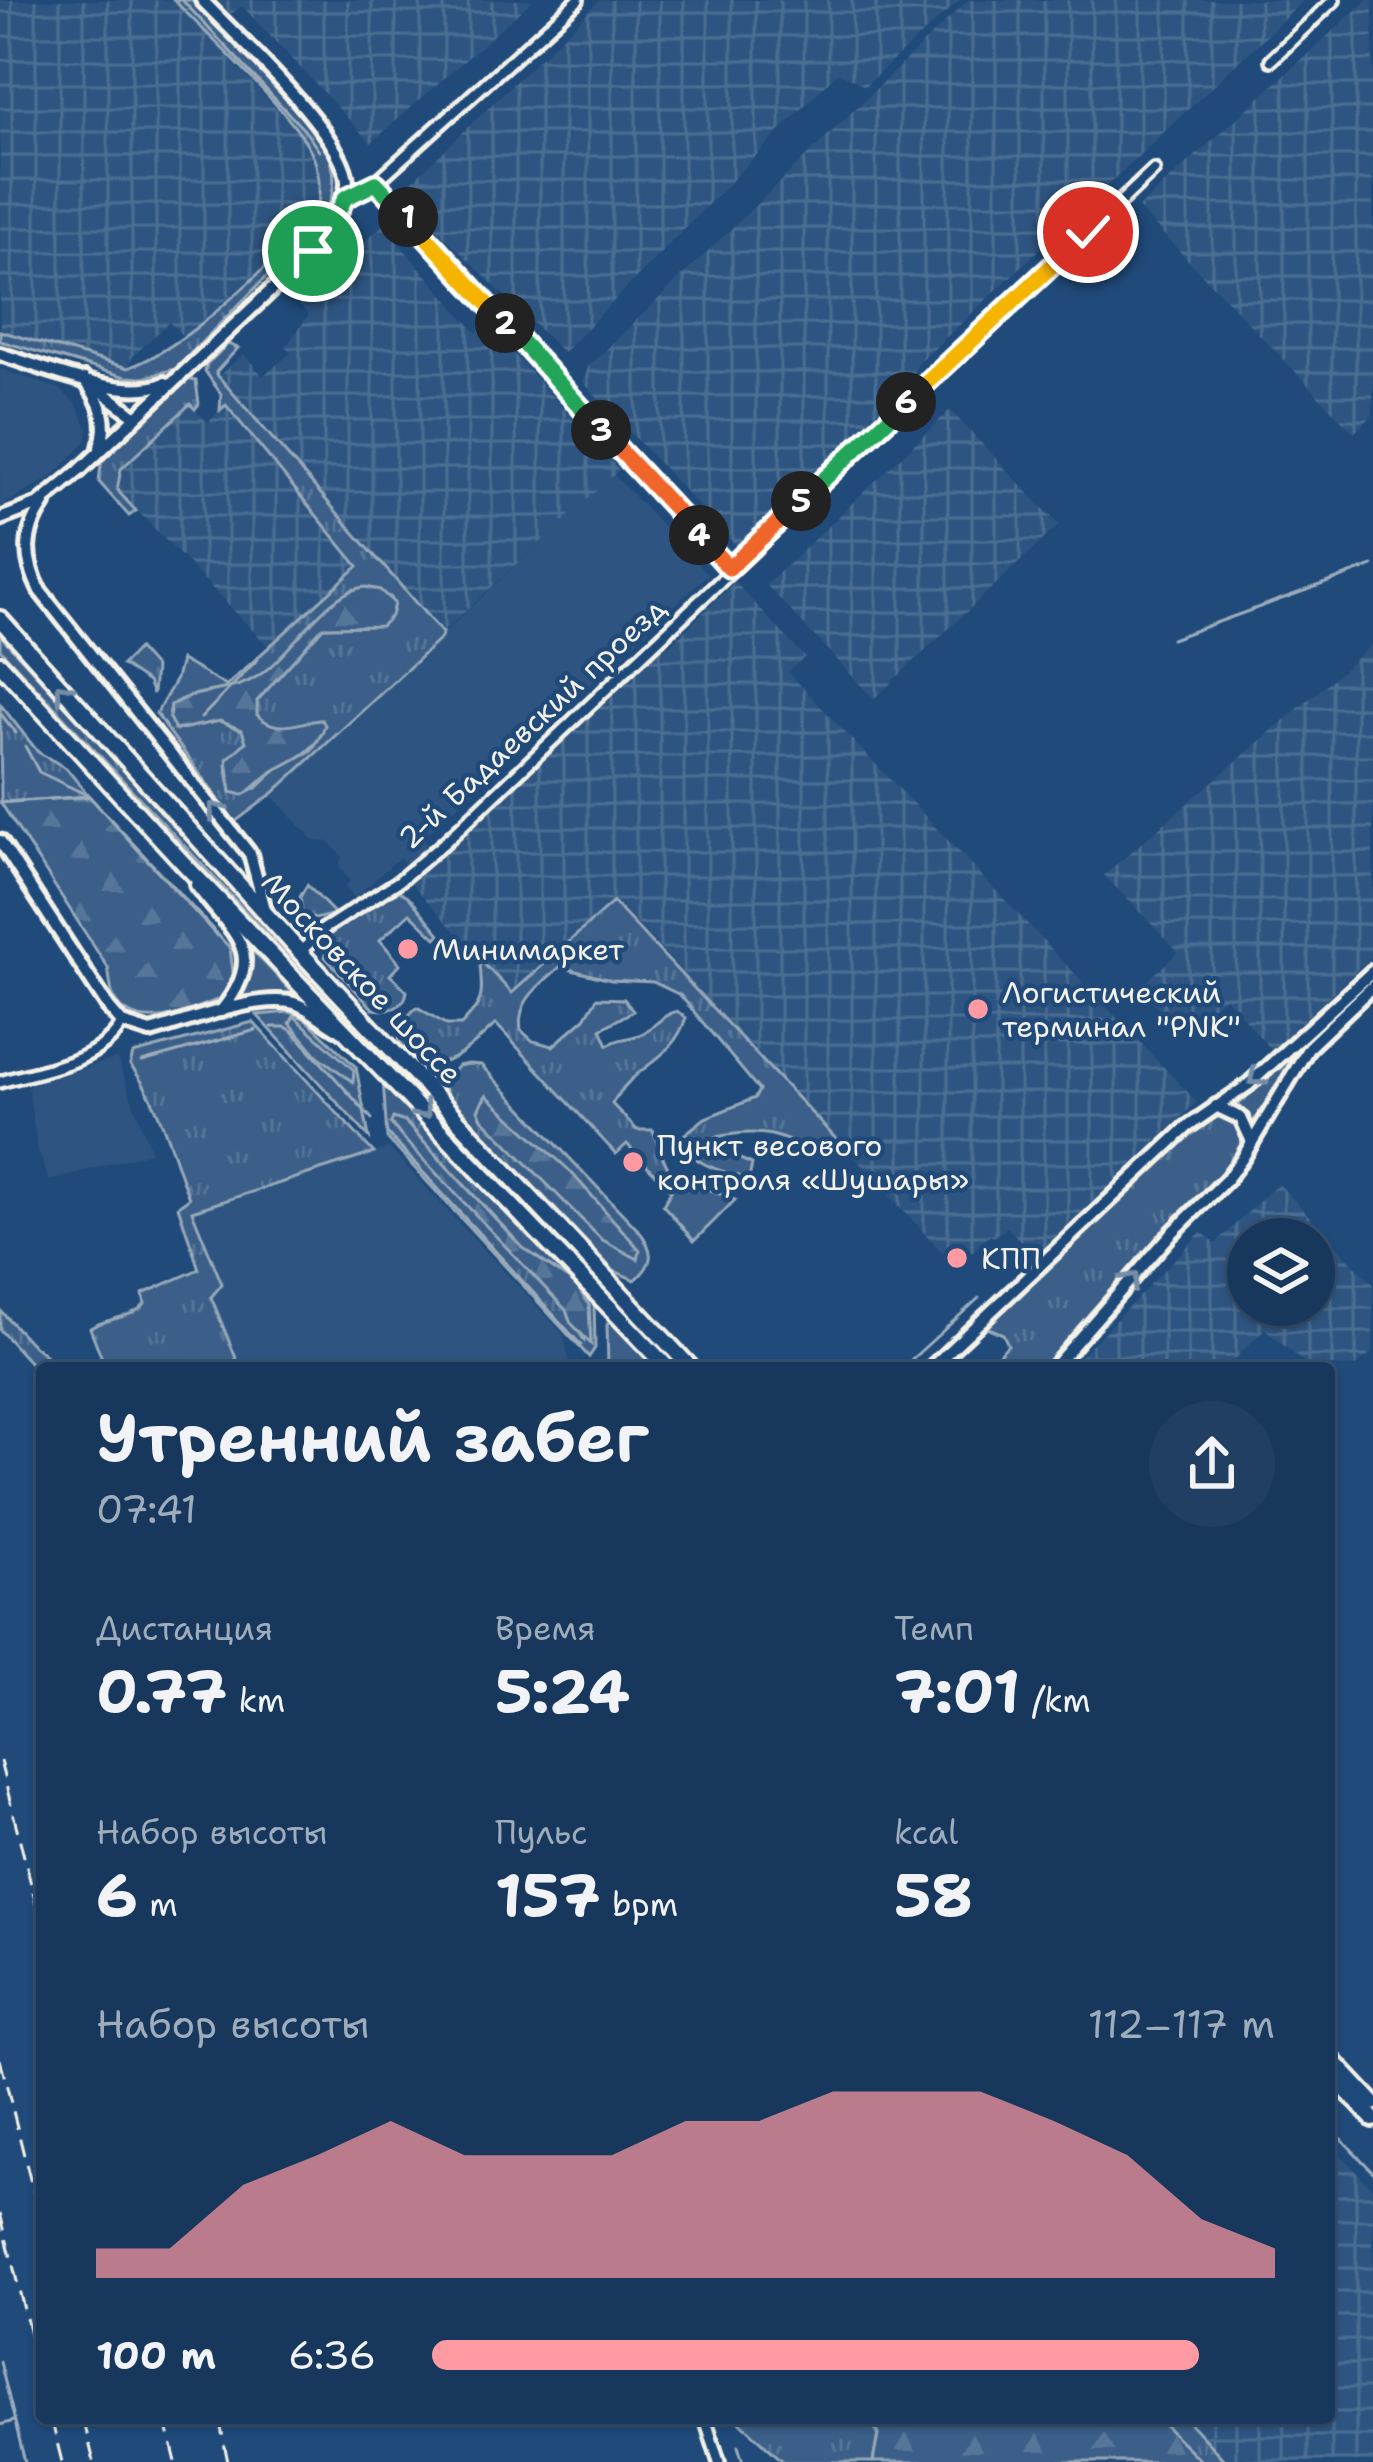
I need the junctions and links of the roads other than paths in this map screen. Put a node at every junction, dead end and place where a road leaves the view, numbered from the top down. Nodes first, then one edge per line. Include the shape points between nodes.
1 (202, 0) edge
2 (578, 0) edge
3 (1334, 0) edge
4 (1271, 60) dead end
5 (1154, 170) dead end
6 (376, 183) junction
7 (345, 198) junction
8 (0, 354) edge
9 (84, 379) junction
10 (174, 379) junction
11 (136, 417) junction
12 (98, 454) junction
13 (49, 497) junction
14 (0, 520) edge
15 (729, 568) junction
16 (0, 619) edge
17 (0, 664) edge
18 (0, 841) edge
19 (185, 865) junction
20 (266, 913) junction
21 (300, 952) junction
22 (1373, 971) edge
23 (1373, 986) edge
24 (218, 1013) junction
25 (122, 1022) junction
26 (345, 1031) junction
27 (0, 1082) edge
28 (1216, 1106) junction
29 (1252, 1142) junction
30 (662, 1362) edge
31 (685, 1362) edge
32 (937, 1362) edge
33 (1059, 1362) edge
34 (1335, 2062) edge
35 (1335, 2078) edge
36 (1373, 2103) edge
37 (1373, 2119) edge
38 (707, 2424) edge
39 (719, 2462) edge

1 - 7 street via 332,141 346,170
2 - 6 street
3 - 4 street
5 - 15 street, 2-й Бадаевский проезд
6 - 7 street
6 - 15 street
7 - 10 street via 313,251
8 - 9 street
9 - 10 street via 136,389
9 - 11 street
9 - 12 street via 104,421
10 - 11 street
11 - 12 street
12 - 13 street
13 - 14 street
20 -> 13 street via 250,854 40,591 27,543
15 - 21 street, 2-й Бадаевский проезд via 445,842
20 -> 16 highway, Московское шоссе
17 - 19 highway, Московское шоссе
18 - 25 street
19 - 24 street via 232,929 245,963 238,989
19 - 26 highway, Московское шоссе
20 - 21 highway, Московское шоссе
21 - 31 highway, Московское шоссе
22 -> 28 street via 1272,1066
23 - 29 street via 1309,1047
24 - 25 street via 150,1032
24 - 26 street via 296,1003
25 - 27 street via 88,1055
26 -> 30 highway, Московское шоссе
28 - 29 street via 1241,1118
28 - 32 street
33 -> 29 street
34 - 36 highway
35 - 37 highway
38 - 39 street

